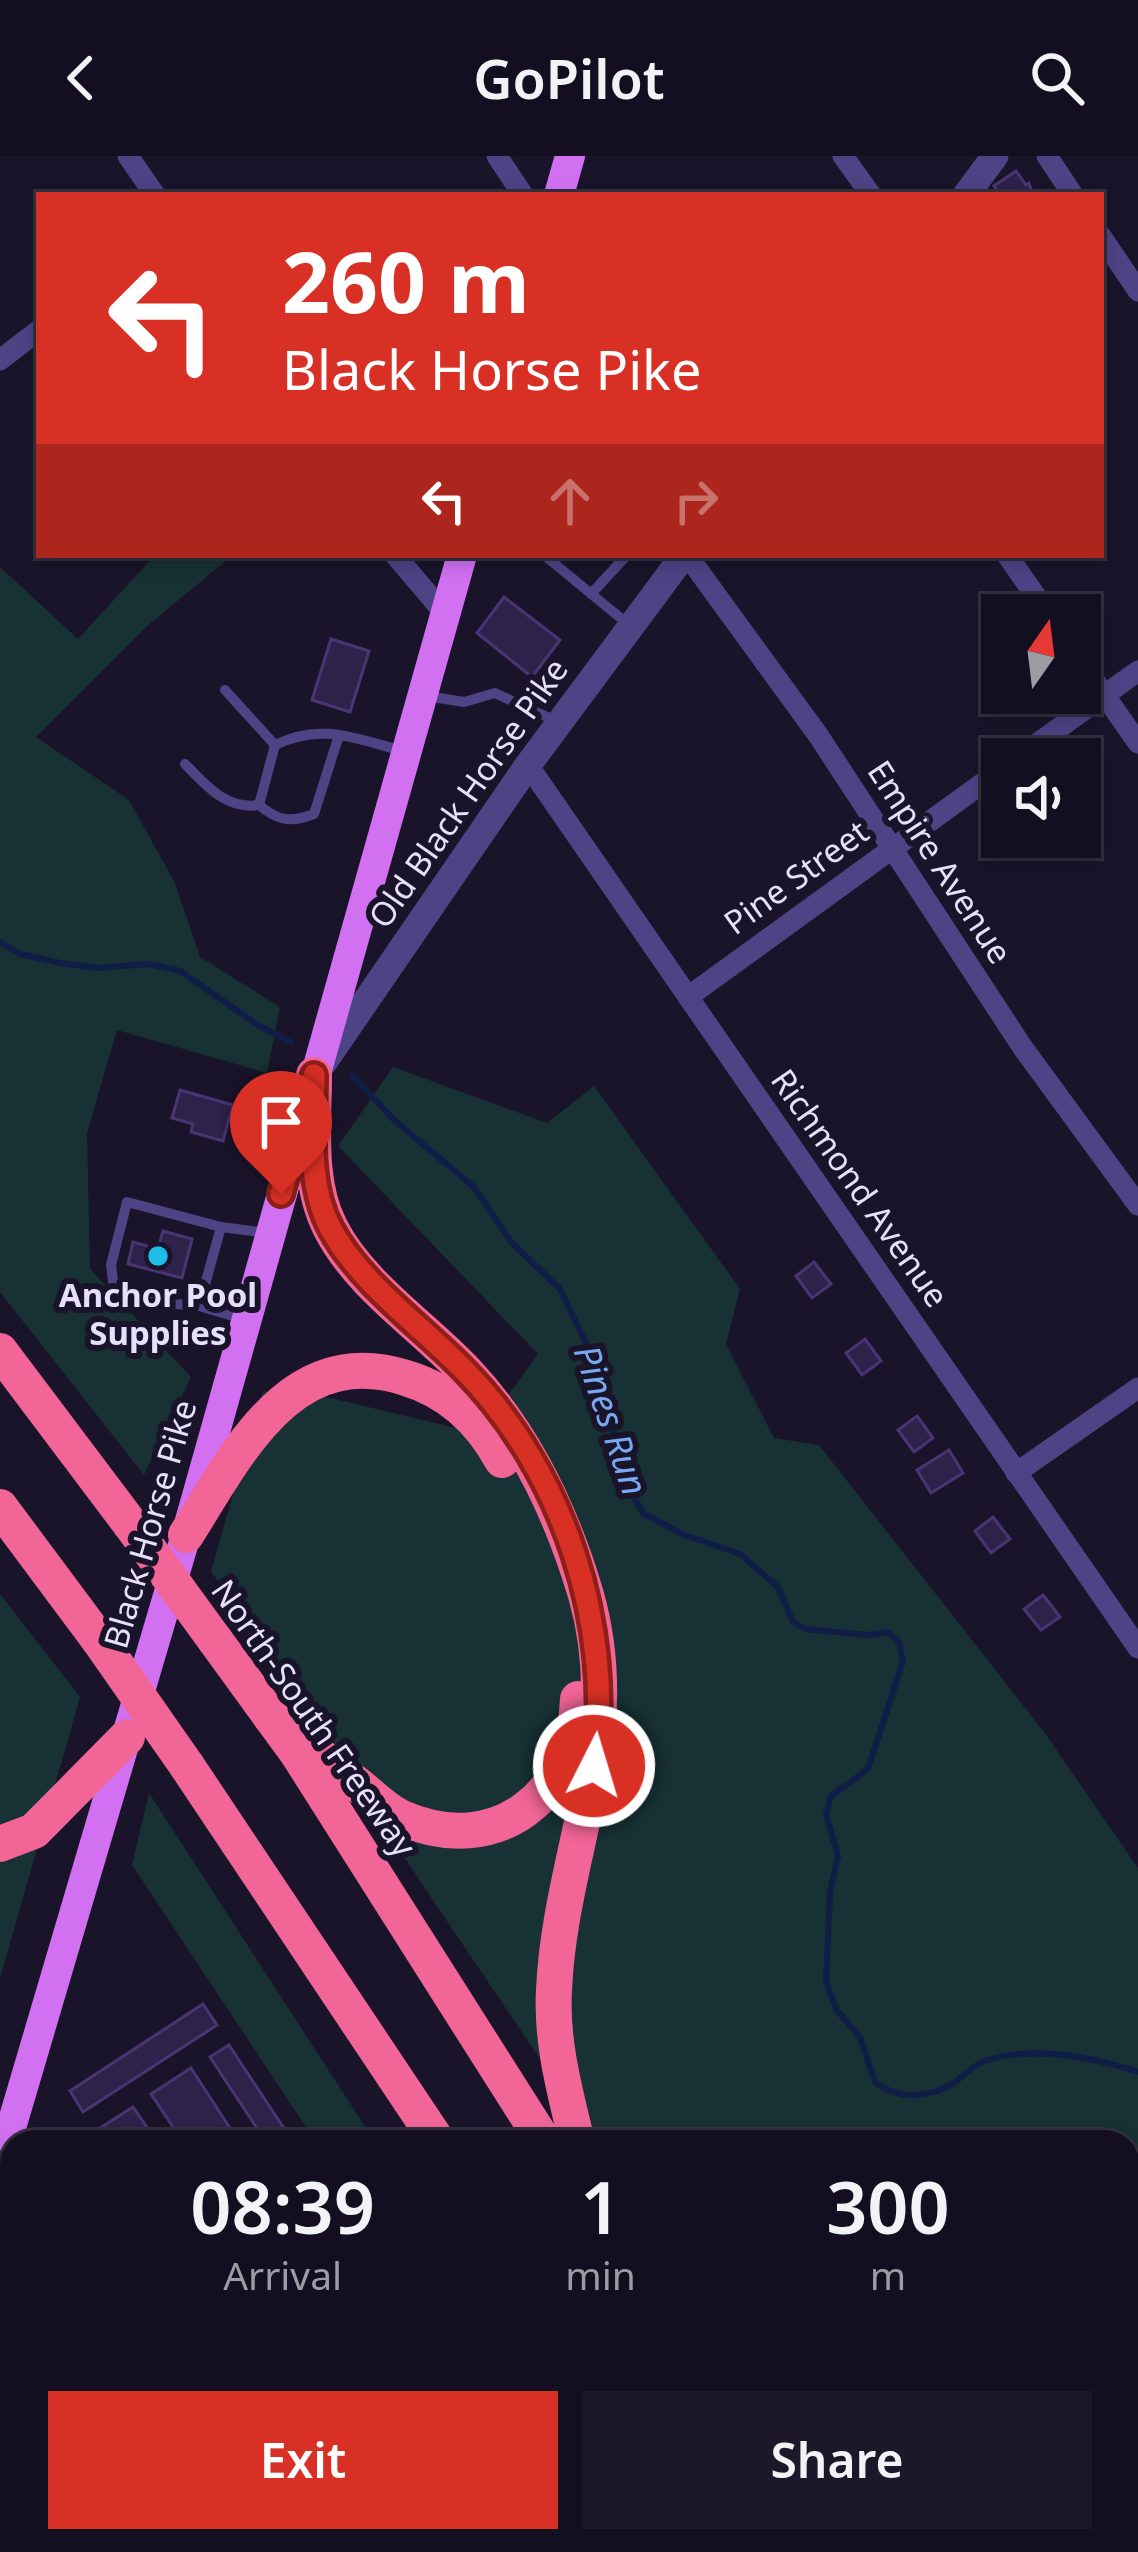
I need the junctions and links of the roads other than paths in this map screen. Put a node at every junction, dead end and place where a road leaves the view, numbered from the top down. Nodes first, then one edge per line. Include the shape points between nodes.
1 (128, 156) edge
2 (497, 156) edge
3 (570, 156) edge
4 (843, 156) edge
5 (994, 156) edge
6 (1047, 156) edge
7 (153, 192) edge
8 (521, 192) edge
9 (560, 192) edge
10 (870, 192) edge
11 (968, 192) edge
12 (1071, 192) edge
13 (1104, 240) edge
14 (1138, 291) edge
15 (36, 333) edge
16 (0, 360) edge
17 (398, 558) edge
18 (461, 558) edge
19 (548, 558) edge
20 (624, 558) edge
21 (684, 558) edge
22 (688, 558) edge
23 (1009, 558) edge
24 (591, 594) junction
25 (1034, 594) edge
26 (446, 615) junction
27 (629, 625) junction
28 (1138, 671) edge
29 (1101, 689) edge
30 (225, 690) dead end
31 (1105, 695) junction
32 (423, 696) junction
33 (561, 723) junction
34 (339, 735) junction
35 (1045, 738) edge
36 (1138, 743) edge
37 (275, 746) junction
38 (406, 752) junction
39 (185, 764) dead end
40 (528, 765) junction
41 (981, 784) edge
42 (259, 806) junction
43 (892, 849) junction
44 (688, 997) junction
45 (314, 1075) junction
46 (1138, 1204) edge
47 (221, 1227) junction
48 (270, 1233) junction
49 (200, 1306) junction
50 (246, 1320) junction
51 (0, 1351) edge
52 (1138, 1388) edge
53 (1016, 1473) junction
54 (0, 1507) edge
55 (186, 1535) junction
56 (0, 1549) edge
57 (90, 1629) junction
58 (1138, 1648) edge
59 (271, 1717) junction
60 (127, 1737) junction
61 (0, 1844) edge
62 (10, 2130) edge
63 (430, 2130) edge
64 (536, 2130) edge
65 (574, 2130) edge

1 - 7 street
2 - 8 street
3 - 9 main road
4 - 10 street
5 - 11 street
6 - 12 street
13 - 14 street
15 - 16 street
17 - 26 street
18 - 26 main road, Black Horse Pike
19 - 24 lane
20 - 24 lane
21 - 27 street, Old Black Horse Pike
22 - 43 street, Empire Avenue
23 - 25 street
24 - 27 lane
26 - 32 main road, Black Horse Pike
27 - 33 street, Old Black Horse Pike
28 - 31 street
29 - 31 street
30 - 37 lane
31 - 35 street
31 - 36 street
32 - 33 lane via 464,701 495,693
32 - 38 main road, Black Horse Pike
33 - 40 street, Old Black Horse Pike
34 - 37 lane via 308,733
34 - 38 lane
34 - 42 lane via 314,814 294,821
37 - 42 lane
38 - 45 main road, Black Horse Pike
39 - 42 lane via 219,797
40 - 44 street, Richmond Avenue
40 - 45 street, Old Black Horse Pike
41 - 43 street, Pine Street
43 - 44 street, Pine Street
43 - 46 street, Empire Avenue
44 - 53 street, Richmond Avenue
45 - 48 main road, Black Horse Pike
45 - 65 highway via 315,1174 330,1228 514,1432 568,1539 588,1601 599,1730 554,1992 555,2042
47 - 48 lane
47 - 49 lane
47 - 49 lane via 127,1202 111,1265 114,1288
48 - 50 main road, Black Horse Pike
49 - 50 lane
50 - 55 main road, Black Horse Pike
51 - 59 highway, North-South Freeway, bridge
52 - 53 street
53 - 58 street, Richmond Avenue
54 - 57 highway
55 - 59 highway via 254,1429 318,1378 352,1371 433,1386 494,1444 526,1502 558,1578 578,1701 571,1750 527,1810 478,1830 430,1829 396,1816
55 - 60 main road, Black Horse Pike
56 - 57 highway via 34,1588
57 - 63 highway, bridge
59 - 64 highway, North-South Freeway
60 - 61 highway via 34,1831
60 - 62 main road, Black Horse Pike

